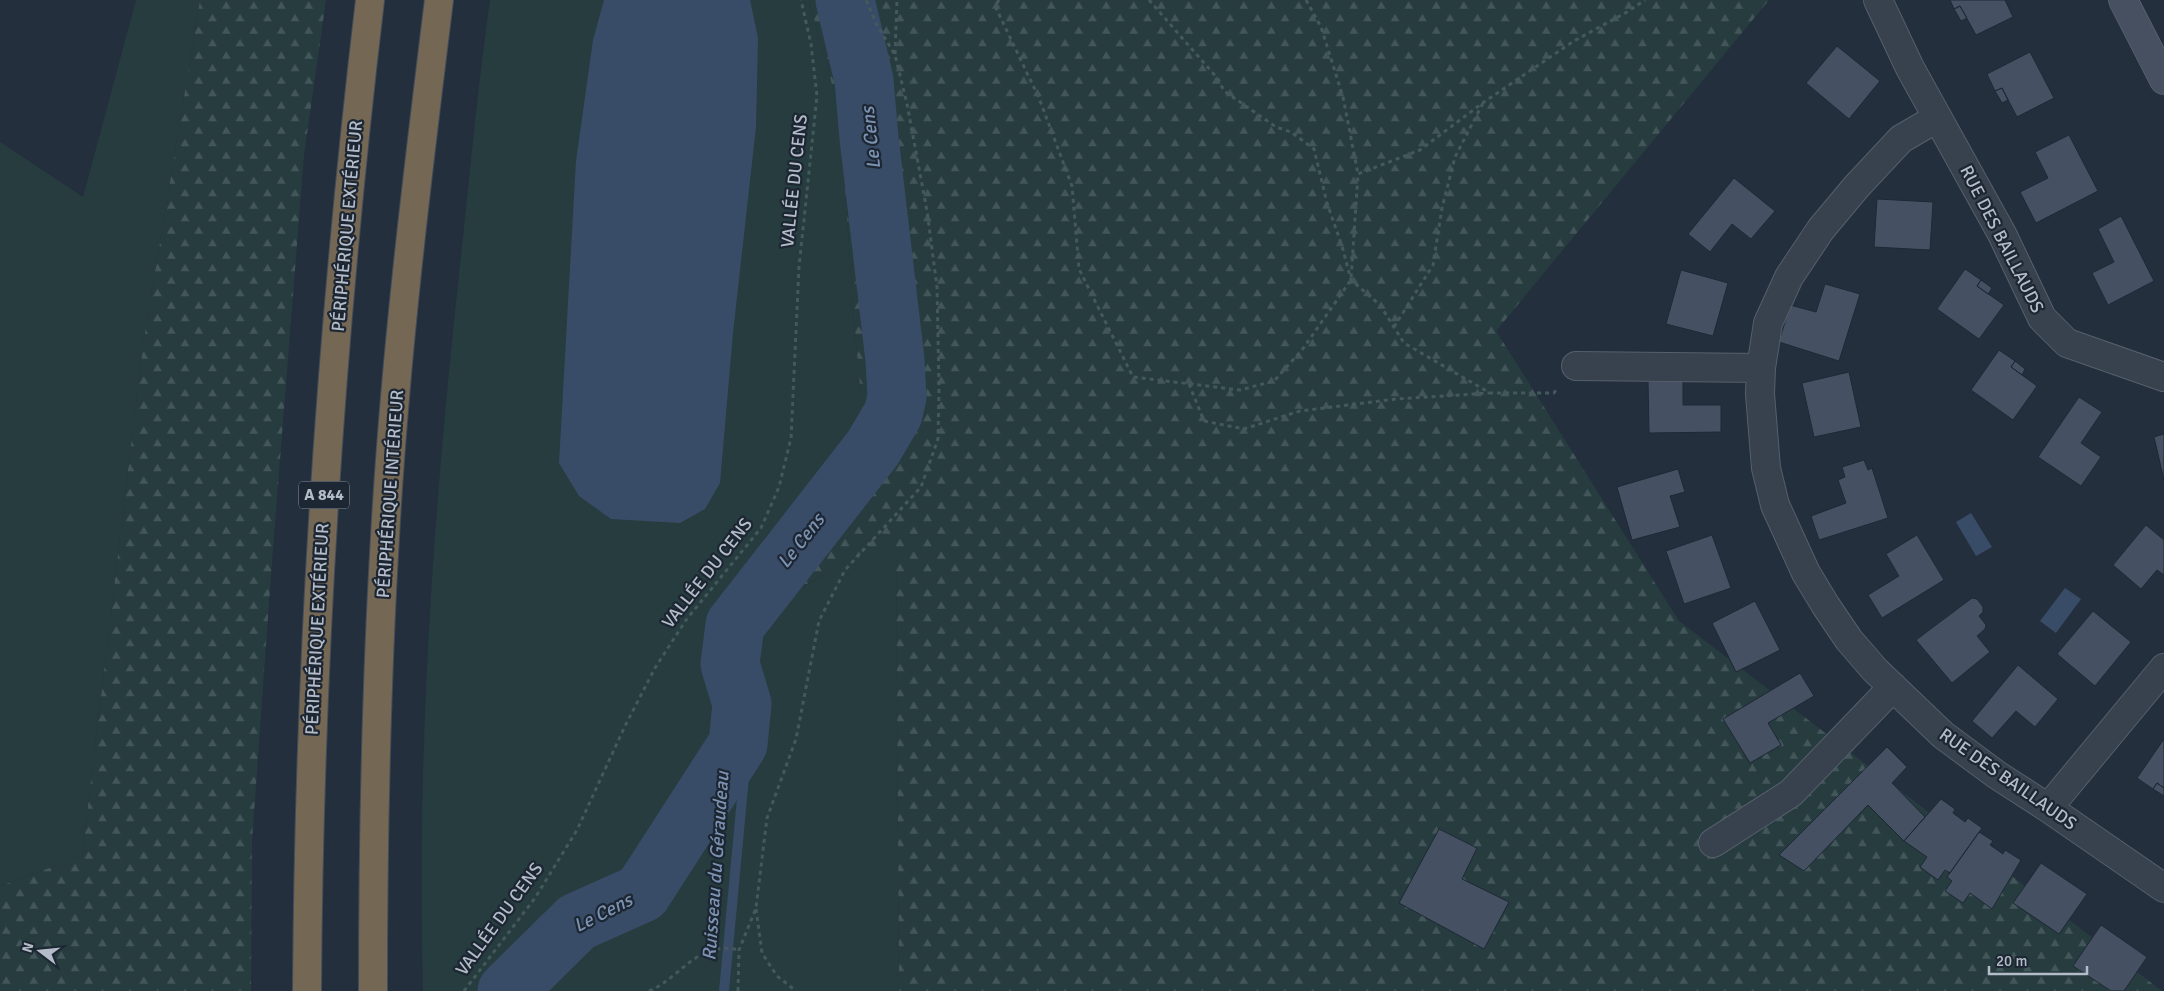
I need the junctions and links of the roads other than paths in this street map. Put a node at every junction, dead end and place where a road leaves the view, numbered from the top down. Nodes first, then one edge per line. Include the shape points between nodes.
1 (370, 0) edge
2 (439, 0) edge
3 (1878, 0) edge
4 (2123, 0) edge
5 (2164, 80) edge
6 (1937, 118) junction
7 (1576, 366) road end
8 (1760, 368) junction
9 (2164, 377) edge
10 (2164, 668) edge
11 (1892, 687) junction
12 (2048, 808) junction
13 (1713, 842) dead end
14 (2164, 888) edge
15 (307, 991) edge
16 (373, 991) edge

1 - 15 highway, PÉRIPHÉRIQUE EXTÉRIEUR / A 844 via 338,316 323,509 312,719
2 - 16 highway, PÉRIPHÉRIQUE INTÉRIEUR via 406,279 385,535 374,778
3 - 6 street, RUE DES BAILLAUDS
4 - 5 street
6 - 8 street, RUE DES BAILLAUDS via 1901,139 1821,229 1789,277 1768,323
6 - 9 street, RUE DES BAILLAUDS via 2002,234 2042,318 2067,343
7 - 8 street
8 - 11 street, RUE DES BAILLAUDS via 1766,468 1775,505 1788,538 1844,633
10 - 12 street
11 - 12 street, RUE DES BAILLAUDS via 1943,735 1996,775
11 - 13 street via 1791,793
12 - 14 street, RUE DES BAILLAUDS

